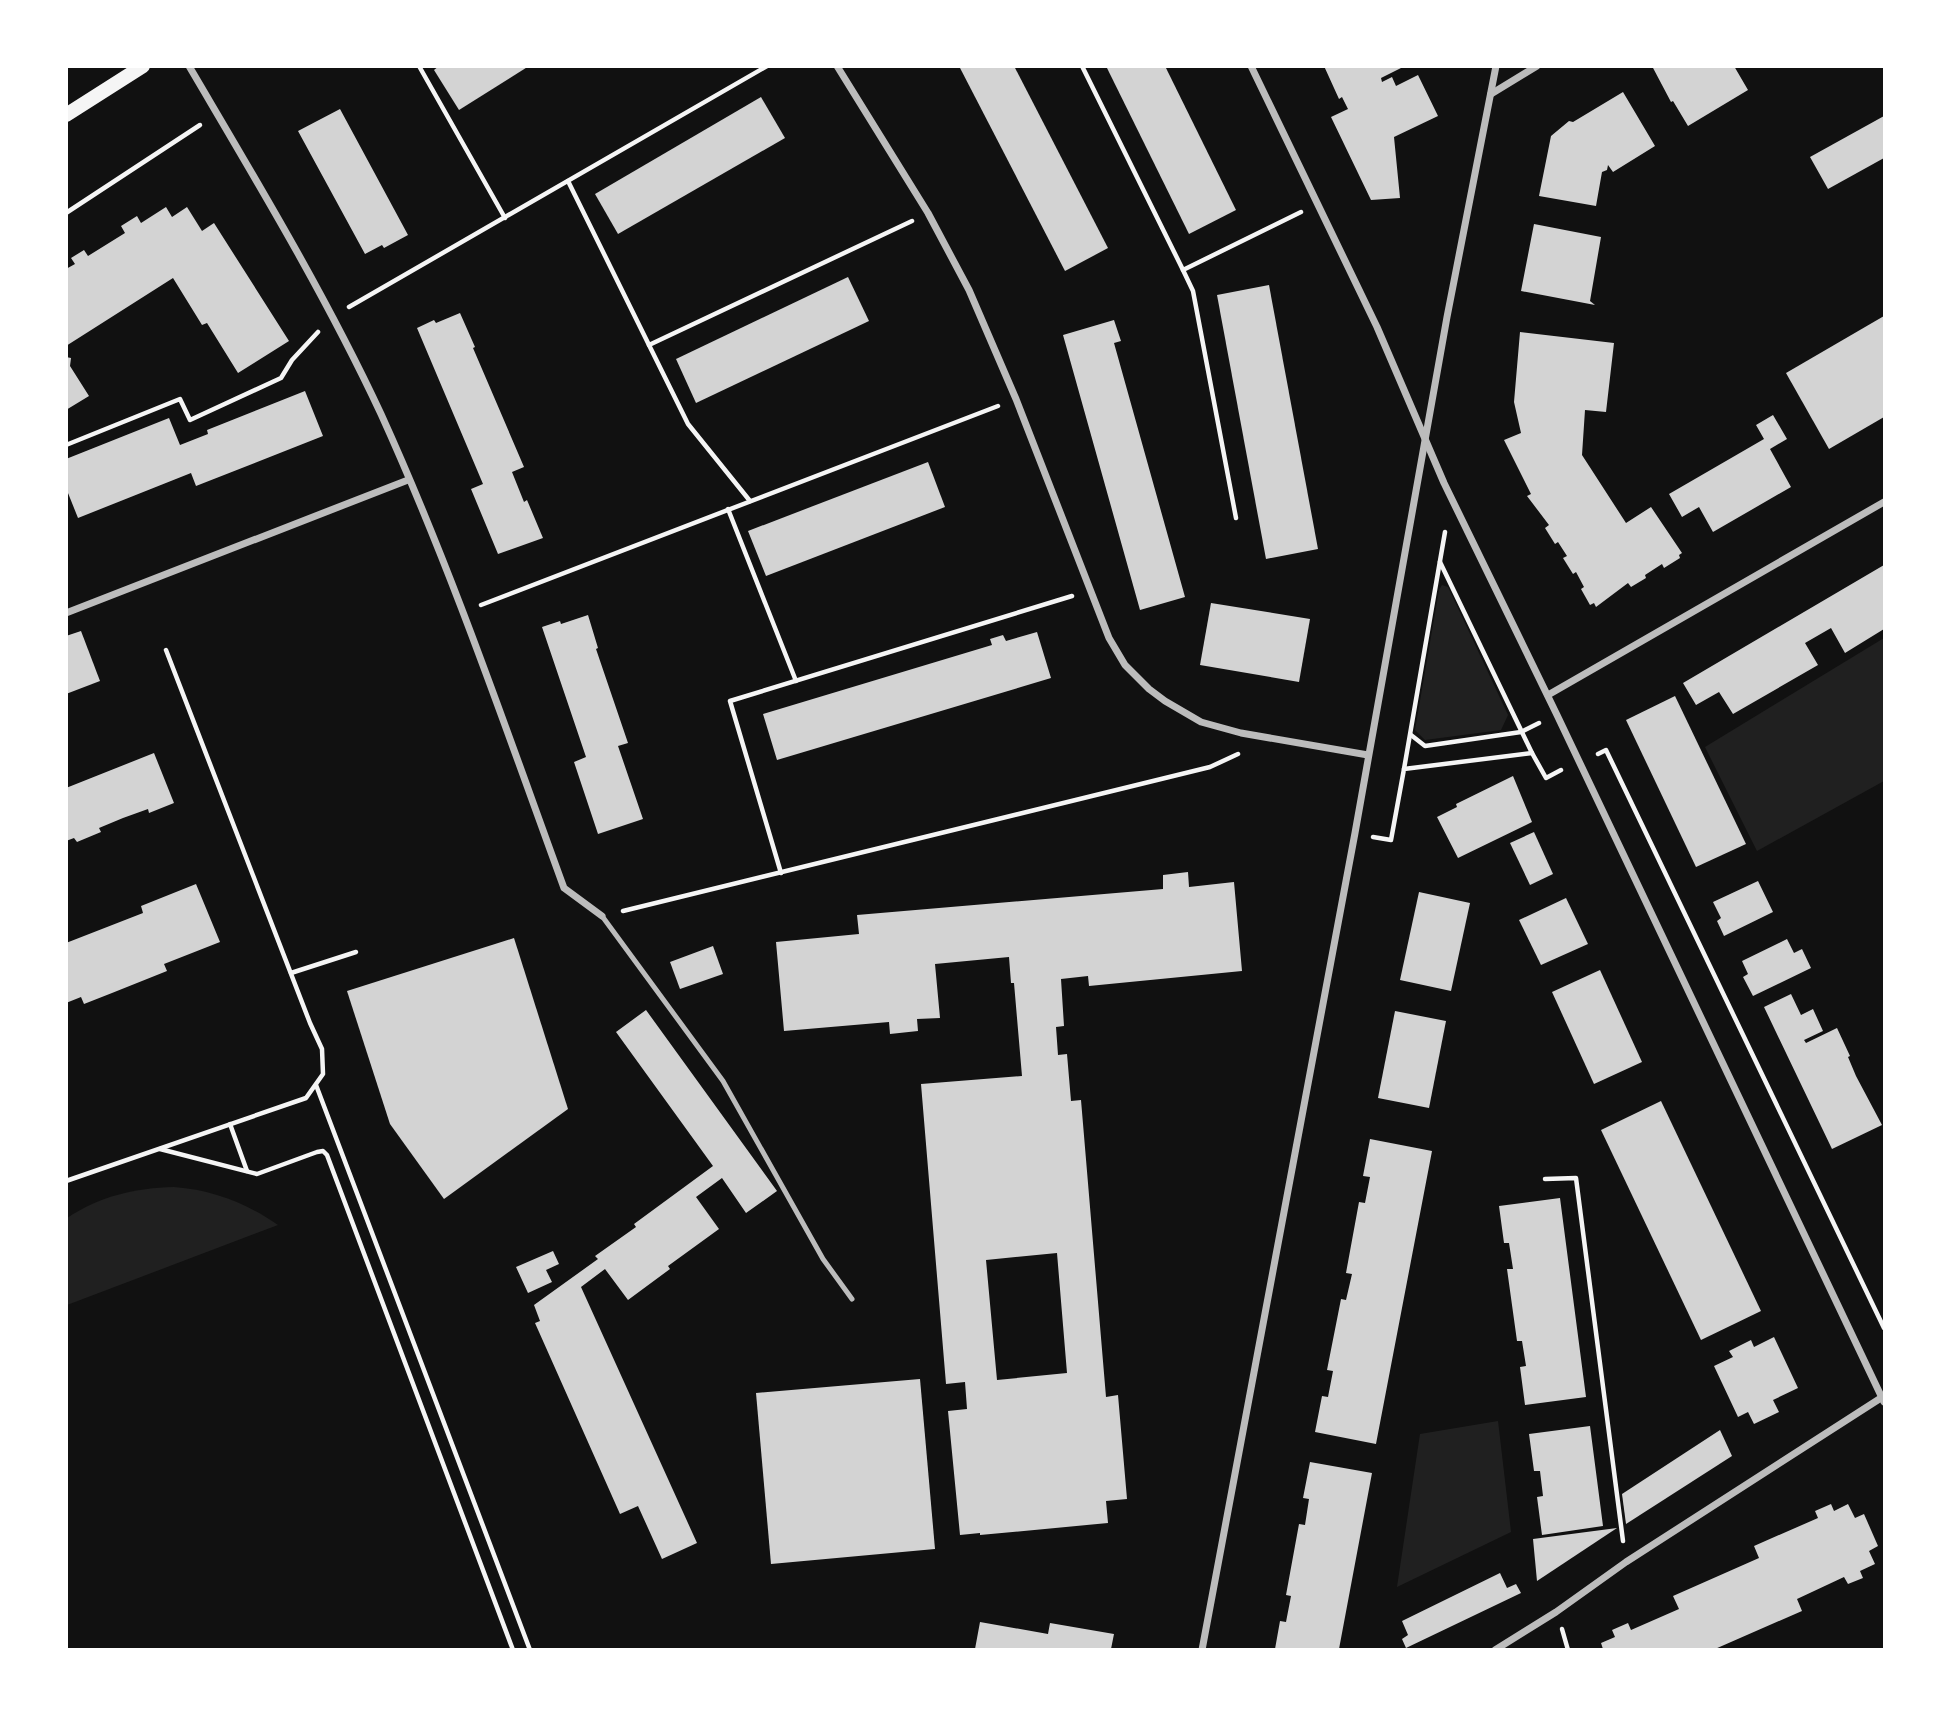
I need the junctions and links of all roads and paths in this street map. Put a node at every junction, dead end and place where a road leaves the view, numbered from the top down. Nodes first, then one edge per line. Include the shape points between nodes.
1 (143, 66) edge
2 (189, 66) edge
3 (419, 66) edge
4 (767, 66) edge
5 (837, 66) edge
6 (1082, 66) edge
7 (1251, 66) edge
8 (1496, 66) edge
9 (1537, 66) edge
10 (1491, 94) junction
11 (217, 114) junction
12 (66, 115) edge
13 (568, 181) junction
14 (1318, 204) junction
15 (66, 213) edge
16 (928, 213) junction
17 (505, 218) junction
18 (1183, 270) junction
19 (332, 317) junction
20 (649, 345) junction
21 (1016, 399) junction
22 (1425, 439) junction
23 (66, 445) edge
24 (408, 480) junction
25 (1451, 499) junction
26 (750, 501) junction
27 (1885, 502) edge
28 (728, 509) junction
29 (1236, 518) dead end
30 (1440, 561) junction
31 (1089, 591) junction
32 (463, 612) junction
33 (66, 613) edge
34 (166, 650) dead end
35 (796, 681) junction
36 (1548, 695) junction
37 (1557, 715) junction
38 (1521, 732) junction
39 (1410, 734) junction
40 (1272, 738) junction
41 (1532, 753) junction
42 (1368, 755) junction
43 (1580, 761) junction
44 (1404, 769) junction
45 (1354, 833) junction
46 (781, 873) junction
47 (602, 916) junction
48 (356, 952) dead end
49 (290, 973) junction
50 (316, 1084) junction
51 (230, 1124) junction
52 (159, 1149) junction
53 (247, 1172) junction
54 (1545, 1180) dead end
55 (66, 1181) edge
56 (852, 1299) dead end
57 (1885, 1328) edge
58 (1884, 1398) edge
59 (1626, 1562) junction
60 (513, 1650) edge
61 (530, 1650) edge
62 (1202, 1650) edge
63 (1495, 1650) edge

1 - 12 main road
2 - 11 street
3 - 17 path
4 - 13 path
5 - 16 street
6 - 18 path
7 - 14 street
8 - 10 street
9 - 10 street
10 - 22 street
11 - 15 path
11 - 19 street
13 - 17 path
13 - 20 path
14 - 18 path
14 - 22 street
16 - 20 path
16 - 21 street via 969,290
17 - 19 path
18 - 29 path via 1193,291
19 - 23 path via 281,378 190,420 180,399
19 - 24 street
20 - 26 path via 688,424
21 - 26 path
21 - 31 street
22 - 25 street
22 - 42 street
24 - 32 street
24 - 33 street
25 - 30 path
25 - 36 street
26 - 28 path
27 - 36 street
28 - 32 path
28 - 35 path
30 - 38 path
30 - 39 path
31 - 35 path
31 - 40 street via 1125,665 1149,689 1201,722
32 - 47 street via 564,888
34 - 49 path
35 - 46 path via 730,701
36 - 37 street
37 - 38 path
37 - 43 street
38 - 39 path via 1425,746
38 - 41 path
39 - 44 path
40 - 42 street
40 - 46 path via 1210,767
41 - 43 path via 1546,778
41 - 44 path
42 - 45 street
43 - 57 path via 1606,750
43 - 58 street
44 - 45 path via 1391,841
45 - 62 street
46 - 47 path
47 - 56 lane via 723,1081 822,1259
48 - 49 path
49 - 50 path via 322,1049 323,1074
50 - 51 path via 306,1098
50 - 61 path
51 - 52 path
51 - 53 path
52 - 53 path
52 - 55 path
53 - 60 path via 257,1174 317,1152 327,1155
54 - 59 path via 1576,1178
58 - 59 street
59 - 63 street

